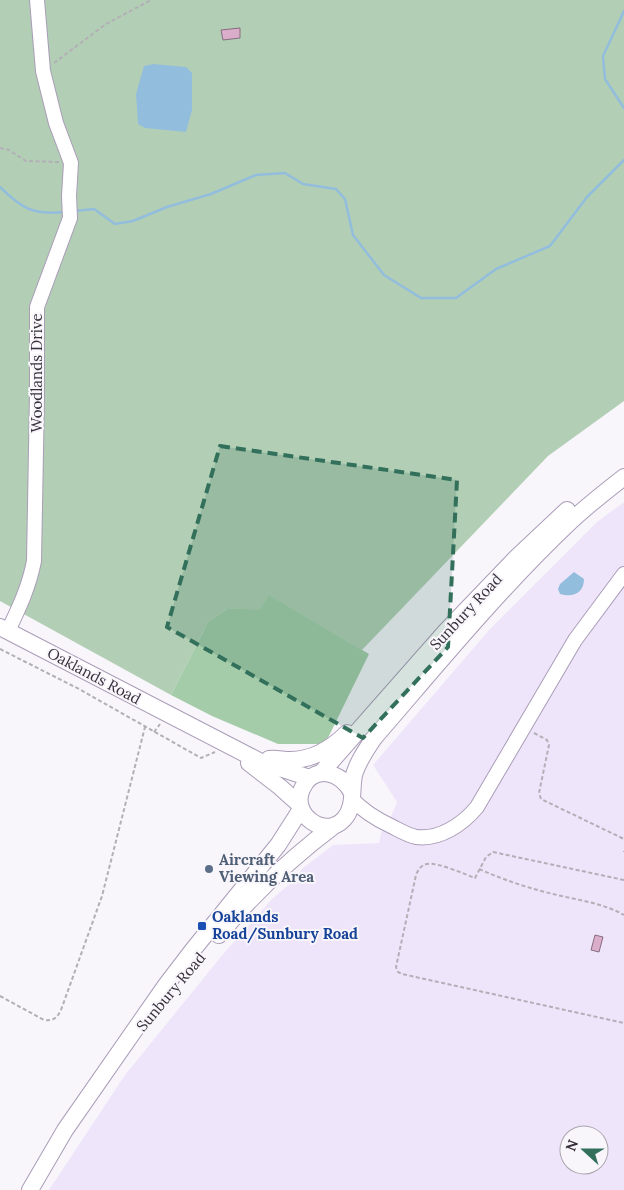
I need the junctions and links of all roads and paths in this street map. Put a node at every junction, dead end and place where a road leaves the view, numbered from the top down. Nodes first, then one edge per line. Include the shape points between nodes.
1 (37, 0) edge
2 (150, 0) edge
3 (43, 71) junction
4 (0, 148) edge
5 (54, 161) dead end
6 (624, 464) edge
7 (624, 477) edge
8 (624, 574) edge
9 (4, 629) edge
10 (446, 631) junction
11 (0, 649) edge
12 (188, 726) junction
13 (523, 726) junction
14 (145, 727) junction
15 (224, 747) junction
16 (259, 765) junction
17 (316, 776) junction
18 (352, 796) junction
19 (300, 806) junction
20 (379, 820) junction
21 (340, 822) junction
22 (624, 839) edge
23 (479, 869) junction
24 (624, 880) edge
25 (624, 916) edge
26 (0, 996) edge
27 (624, 1023) edge
28 (117, 1057) junction
29 (30, 1190) edge

1 - 3 lane, Woodlands Drive
2 - 3 path via 106,24
3 - 9 lane, Woodlands Drive via 70,163 70,218 37,307 34,561 30,581
4 - 5 path via 26,161
6 - 10 main road, Sunbury Road via 559,517
7 - 18 main road, Sunbury Road via 536,554 374,738 354,775
8 - 13 lane via 575,640
9 - 12 main road, Oaklands Road
10 - 16 main road via 336,744 300,759 270,758
10 - 17 main road, Sunbury Road
11 - 14 path
12 - 15 main road, Oaklands Road
12 - 16 main road, Oaklands Road
13 - 20 lane via 477,807 460,824 446,832 417,837
13 - 22 path via 547,740 549,745 539,793 541,799
14 - 15 path via 201,758
14 - 26 path via 102,896 57,1018 44,1020
15 - 16 main road, Oaklands Road
16 - 17 main road, Oaklands Road
16 - 19 main road, Oaklands Road
17 - 18 main road via 337,776 344,780
17 - 19 main road via 301,790
18 - 20 lane via 363,810
18 - 21 main road via 350,810
19 - 21 main road via 305,816 319,826
19 - 28 main road, Sunbury Road via 284,838 192,950
20 - 21 lane via 368,818
21 - 28 main road, Sunbury Road via 293,858 249,900
23 - 24 path via 493,852
23 - 25 path via 532,889 610,907
23 - 27 path via 475,878 433,864 427,864 418,871 397,962 398,972
28 - 29 main road, Sunbury Road via 65,1130

